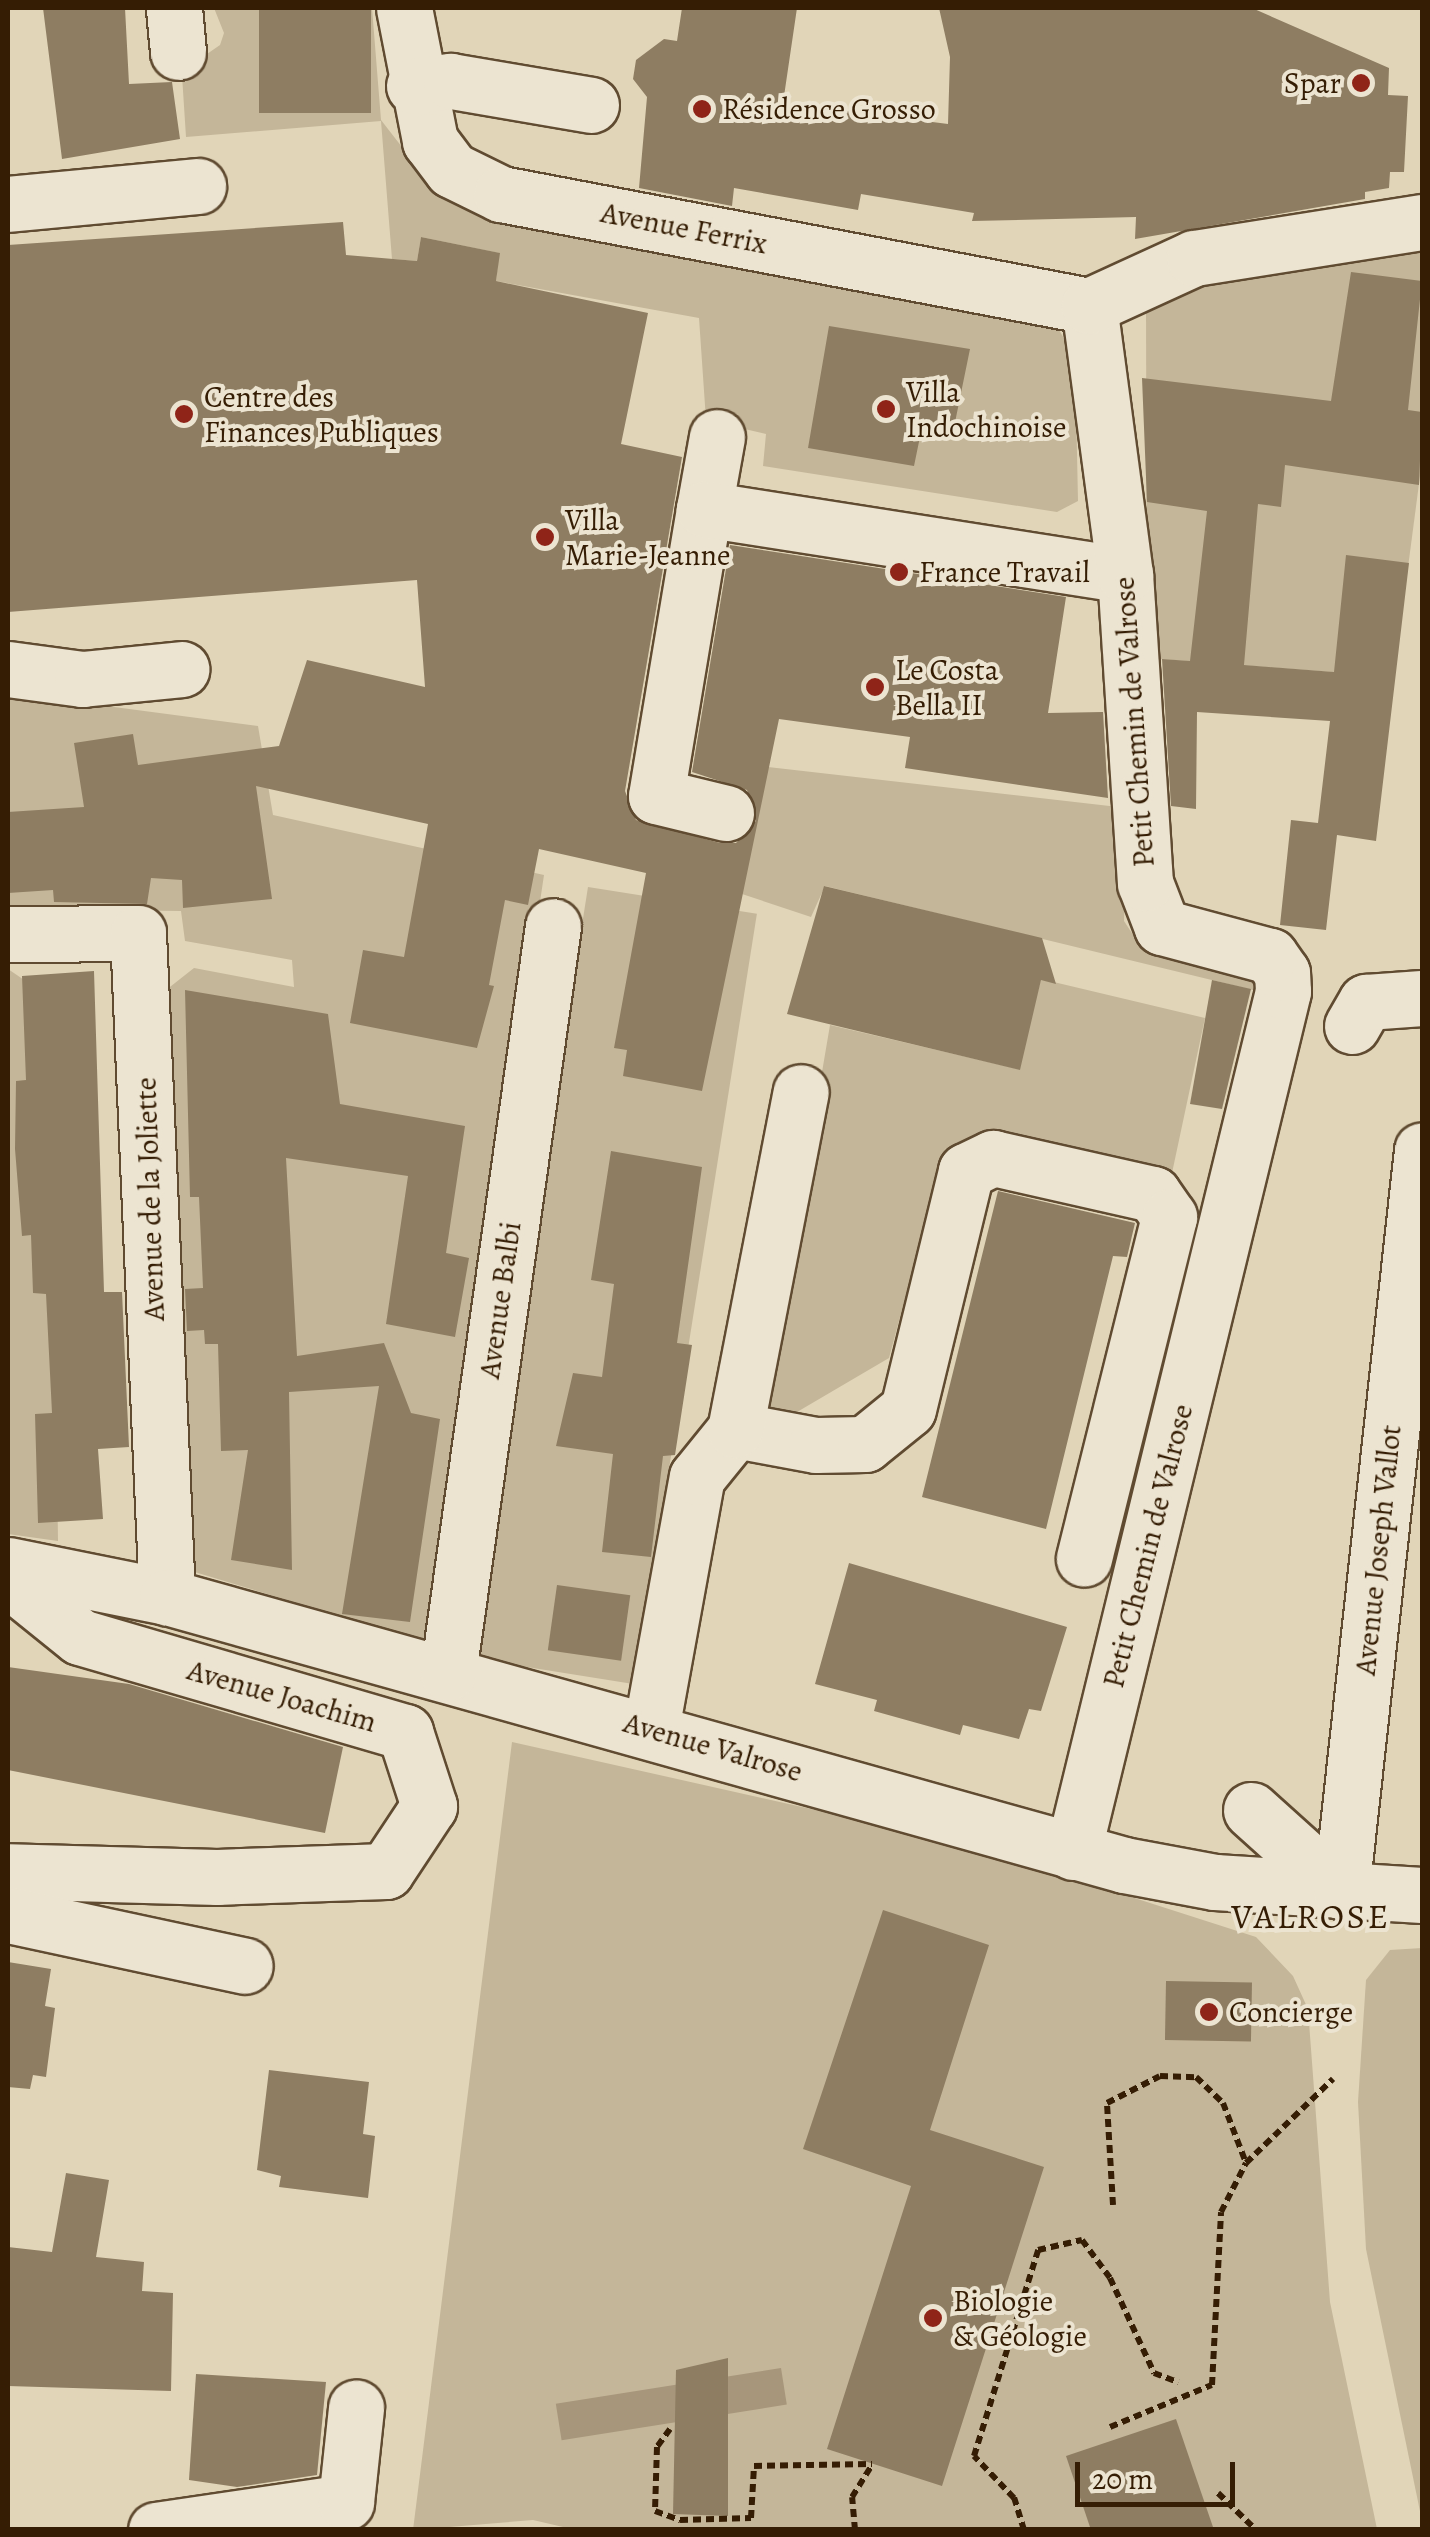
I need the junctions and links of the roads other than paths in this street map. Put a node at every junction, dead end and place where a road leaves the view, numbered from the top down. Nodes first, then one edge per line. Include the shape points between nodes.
1 (404, 8) edge
2 (414, 86) junction
3 (591, 105) dead end
4 (198, 186) dead end
5 (8, 204) edge
6 (1422, 222) edge
7 (1089, 306) junction
8 (718, 438) dead end
9 (704, 509) junction
10 (1125, 575) junction
11 (8, 669) edge
12 (182, 669) dead end
13 (726, 813) dead end
14 (552, 926) dead end
15 (8, 934) edge
16 (1422, 998) edge
17 (1352, 1026) dead end
18 (801, 1092) dead end
19 (1422, 1150) edge
20 (735, 1430) junction
21 (1084, 1559) dead end
22 (8, 1565) edge
23 (8, 1580) edge
24 (167, 1596) junction
25 (448, 1673) junction
26 (651, 1729) junction
27 (1251, 1810) dead end
28 (1073, 1852) junction
29 (8, 1871) edge
30 (1341, 1891) junction
31 (1422, 1895) edge
32 (8, 1915) edge
33 (244, 1966) dead end
34 (356, 2408) dead end
35 (156, 2530) edge

1 - 2 street, Avenue Ferrix
2 - 3 street via 451,81
2 - 7 street, Avenue Ferrix via 430,140 452,170 500,194
4 - 5 street
6 - 7 street via 1194,258
7 - 10 street, Petit Chemin de Valrose
8 - 9 street
9 - 10 street
9 - 13 street via 656,796
10 - 28 street, Petit Chemin de Valrose via 1145,883 1162,927 1270,956 1284,991
11 - 12 street via 82,679
14 - 25 street, Avenue Balbi
15 - 24 street, Avenue de la Joliette via 138,933
16 - 17 street via 1366,1002
18 - 20 street
19 - 30 street, Avenue Joseph Vallot via 1388,1650
20 - 21 street via 816,1445 865,1444 908,1409 966,1171 992,1158 1153,1194 1169,1217
20 - 26 street via 697,1477
22 - 24 street, Avenue Valrose
23 - 29 street, Avenue Joachim via 80,1636 405,1732 428,1806 386,1871
24 - 25 street, Avenue Valrose
25 - 26 street, Avenue Valrose
26 - 28 street, Avenue Valrose
27 - 30 street
28 - 30 street, Avenue Valrose via 1215,1882
30 - 31 street, Avenue Valrose
32 - 33 street
34 - 35 street via 346,2502

